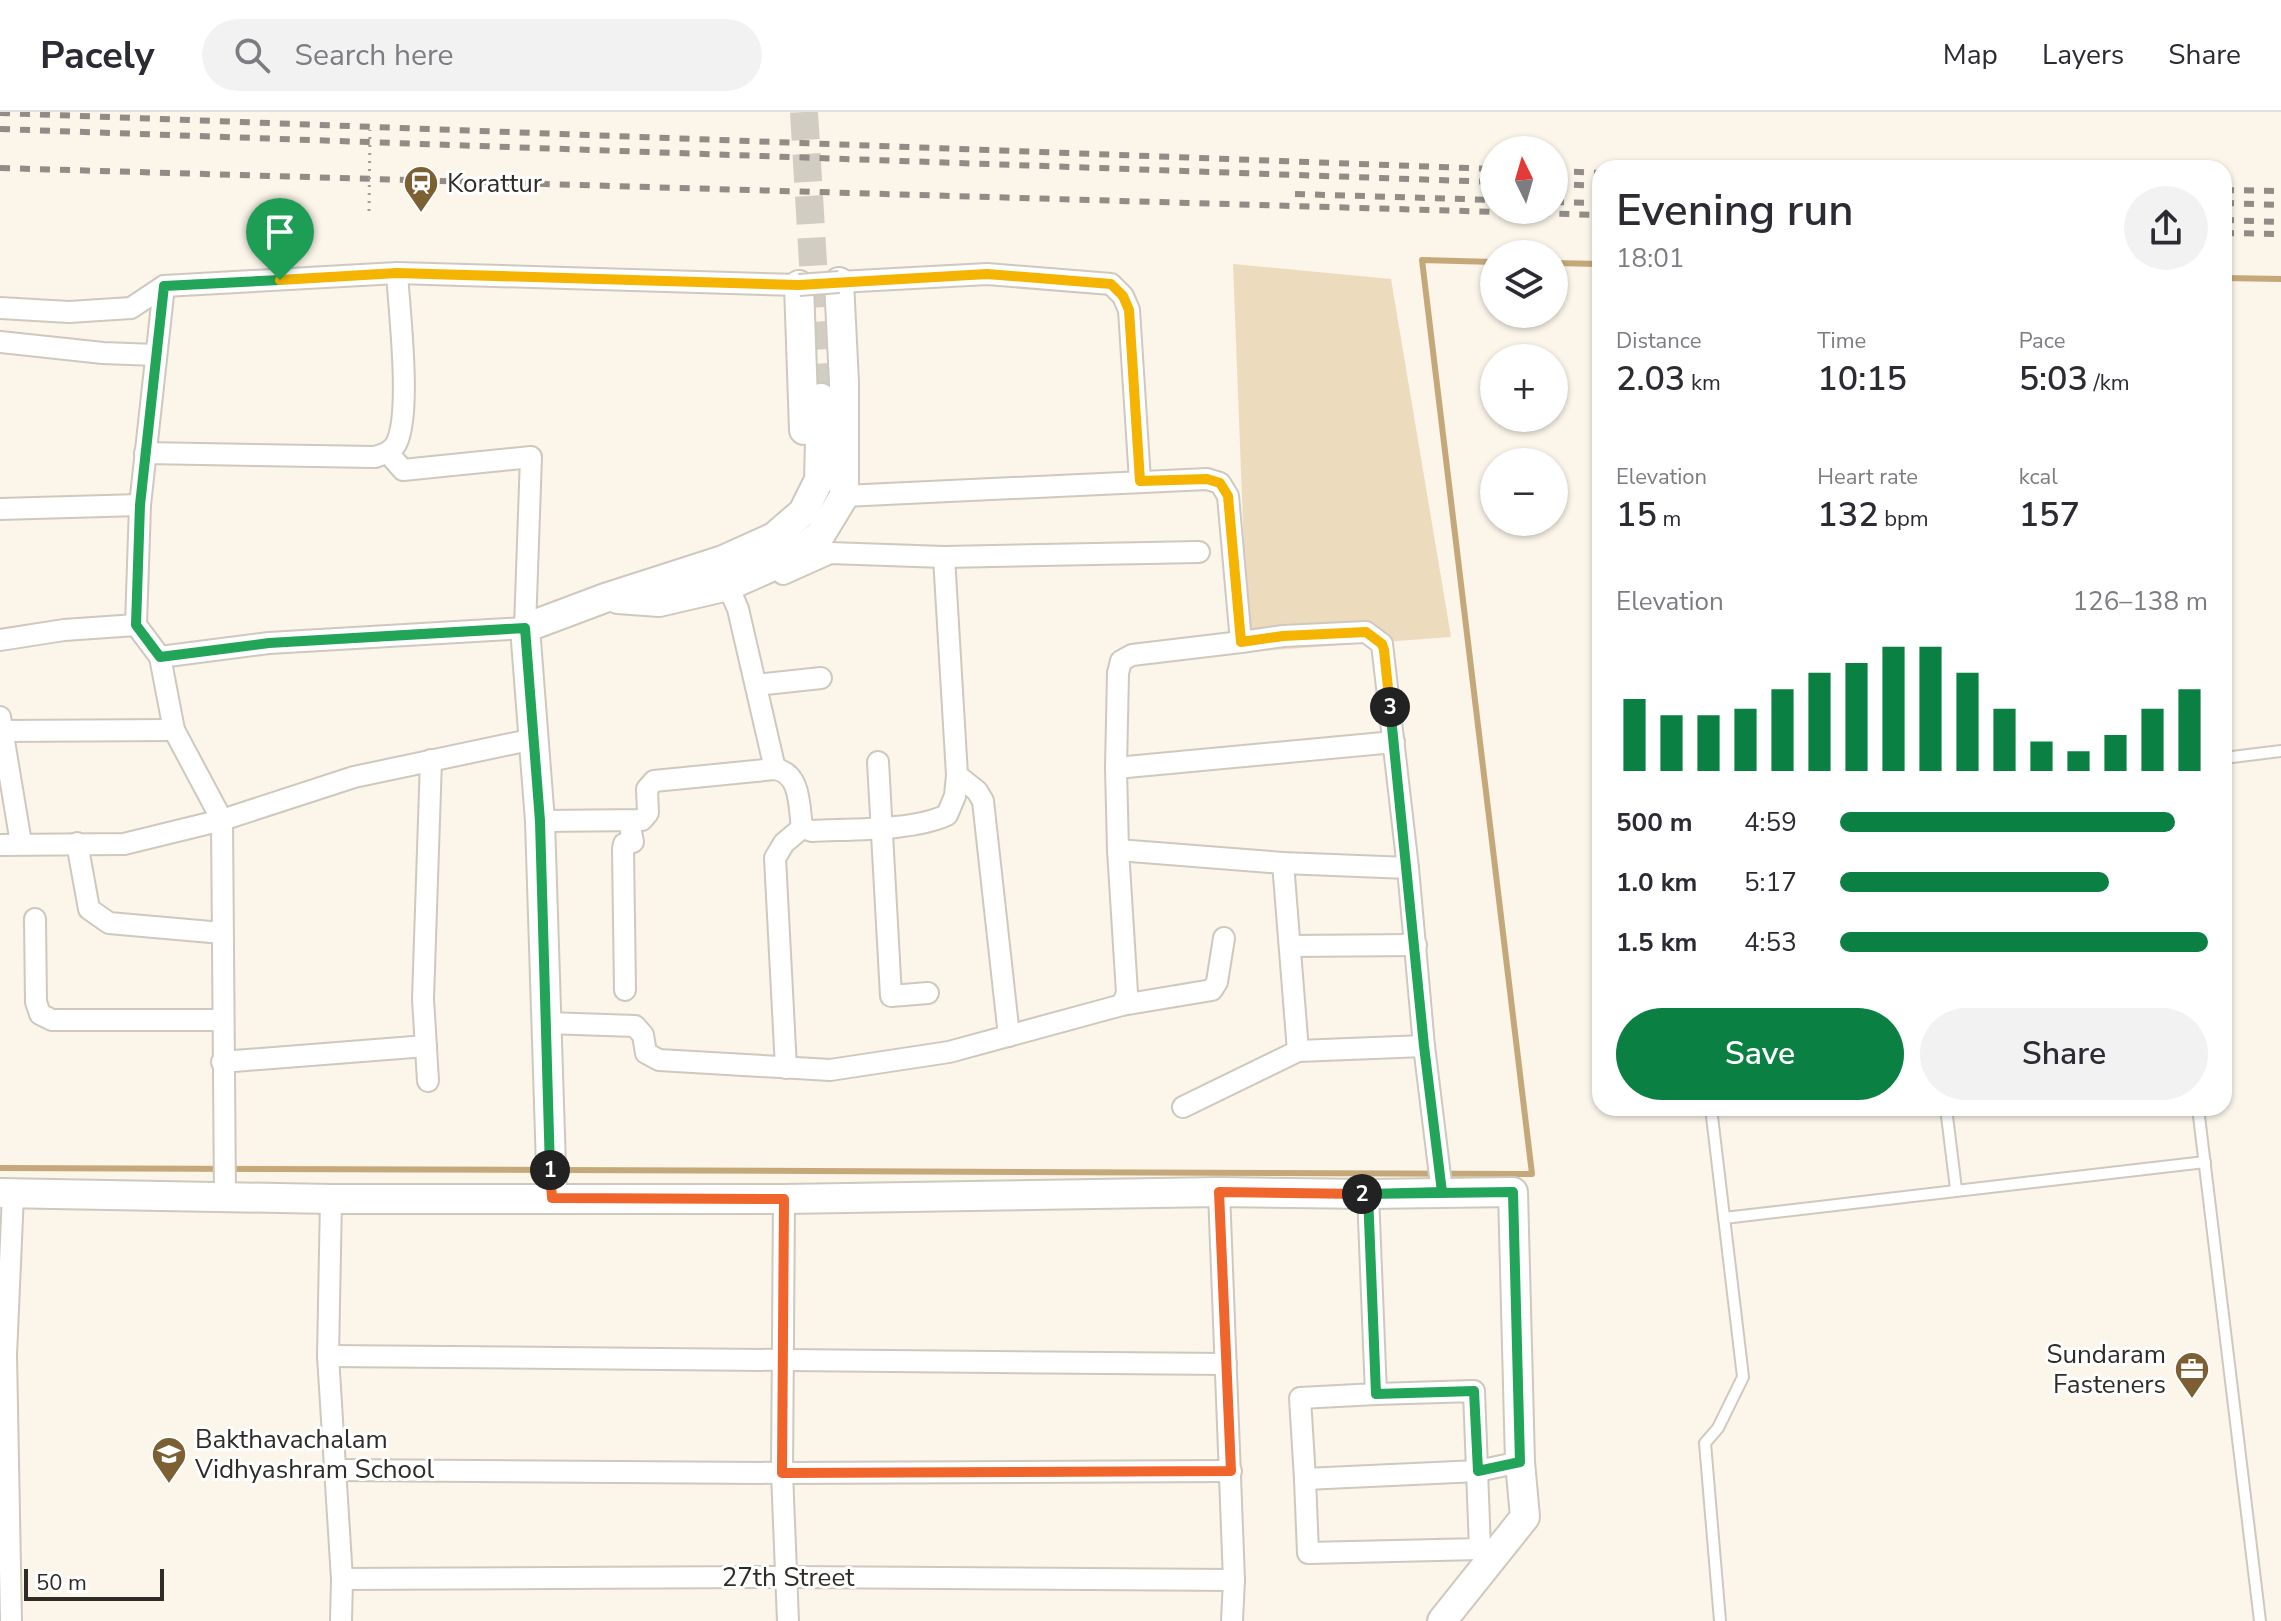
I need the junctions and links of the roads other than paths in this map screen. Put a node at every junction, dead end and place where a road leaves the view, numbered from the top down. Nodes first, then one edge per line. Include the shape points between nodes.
1 (397, 273) junction
2 (839, 282) junction
3 (799, 285) junction
4 (164, 286) junction
5 (0, 308) edge
6 (0, 342) edge
7 (156, 355) junction
8 (821, 398) tunnel mouth
9 (145, 453) junction
10 (388, 453) junction
11 (1140, 481) junction
12 (844, 496) junction
13 (140, 505) junction
14 (0, 509) edge
15 (1199, 552) dead end
16 (944, 557) junction
17 (729, 589) junction
18 (605, 598) junction
19 (136, 625) junction
20 (525, 628) junction
21 (0, 640) edge
22 (1241, 642) junction
23 (160, 657) junction
24 (821, 678) dead end
25 (756, 685) junction
26 (1, 726) edge
27 (174, 730) junction
28 (534, 739) junction
29 (1394, 742) junction
30 (2281, 751) edge
31 (2232, 757) edge
32 (431, 760) junction
33 (878, 762) dead end
34 (1116, 768) junction
35 (775, 769) junction
36 (957, 775) junction
37 (222, 820) junction
38 (540, 821) junction
39 (629, 821) junction
40 (802, 828) junction
41 (880, 828) junction
42 (77, 843) junction
43 (10, 844) edge
44 (1118, 850) junction
45 (1283, 863) junction
46 (1408, 868) junction
47 (35, 919) dead end
48 (222, 933) junction
49 (1224, 938) dead end
50 (1416, 945) junction
51 (1291, 946) junction
52 (625, 990) dead end
53 (928, 993) dead end
54 (1122, 1005) junction
55 (222, 1020) junction
56 (547, 1023) junction
57 (1009, 1036) junction
58 (426, 1046) junction
59 (1424, 1046) junction
60 (1298, 1051) junction
61 (222, 1062) junction
62 (786, 1068) junction
63 (428, 1081) dead end
64 (1183, 1107) dead end
65 (1712, 1116) edge
66 (1947, 1116) edge
67 (2199, 1116) edge
68 (2205, 1162) junction
69 (224, 1178) junction
70 (551, 1187) junction
71 (1956, 1189) junction
72 (1219, 1192) junction
73 (1442, 1192) junction
74 (6, 1194) edge
75 (1368, 1194) junction
76 (331, 1199) junction
77 (784, 1199) junction
78 (1724, 1218) junction
79 (3, 1355) edge
80 (328, 1356) junction
81 (781, 1359) junction
82 (1226, 1364) junction
83 (1376, 1394) junction
84 (1520, 1462) junction
85 (4, 1464) edge
86 (336, 1470) junction
87 (1231, 1471) junction
88 (1478, 1471) junction
89 (782, 1473) junction
90 (1305, 1479) junction
91 (787, 1577) junction
92 (342, 1579) junction
93 (6, 1580) edge
94 (1234, 1580) junction
95 (11, 1621) edge
96 (341, 1621) edge
97 (788, 1621) edge
98 (1232, 1621) edge
99 (1442, 1621) edge
100 (1720, 1621) edge
101 (2260, 1621) edge

1 - 3 street
1 - 4 street
1 - 10 street via 401,426
2 - 3 street, bridge
2 - 11 street via 987,274 1111,284 1129,310
2 - 12 street
3 - 18 street via 804,453 787,500 767,525 737,541 649,567
4 - 5 street via 131,308
4 - 7 street
6 - 7 street
7 - 9 street
8 - 18 street via 819,480 803,512 774,537 723,560
9 - 10 street
9 - 13 street
10 - 20 street via 403,470 531,457
11 - 12 street
11 - 22 street via 1220,483 1228,496
12 - 17 street via 821,534 789,559
13 - 14 street
13 - 19 street
15 - 16 street
16 - 17 street via 830,553 758,584
16 - 36 street
17 - 18 street via 659,602
17 - 25 street
18 - 20 street
19 - 21 street
19 - 23 street
20 - 23 street via 269,643
20 - 28 street
22 - 29 street via 1366,632 1384,650
22 - 34 street via 1132,655 1121,661
23 - 27 street
24 - 25 street
25 - 35 street
26 - 27 street
26 - 43 street
27 - 37 street
28 - 32 street
28 - 38 street
29 - 34 street
29 - 46 street
30 - 31 lane
32 - 37 street via 354,777
32 - 58 street
33 - 41 street
34 - 44 street
35 - 39 street via 654,781 647,789 648,813 642,820
35 - 40 street via 794,778
36 - 41 street via 947,815
36 - 57 street via 983,801
37 - 42 street via 124,844
37 - 48 street
38 - 39 street
38 - 56 street
39 - 52 street via 633,842 623,849
40 - 41 street
40 - 62 street via 775,858
41 - 53 street via 891,996
42 - 43 street
42 - 48 street via 89,909 109,923
44 - 45 street
44 - 54 street via 1127,993
45 - 46 street
45 - 51 street
46 - 50 street
47 - 55 street via 40,1014 52,1020
48 - 55 street
49 - 54 street via 1212,990
50 - 51 street
50 - 59 street
51 - 60 street
54 - 57 street
55 - 61 street
56 - 62 street via 635,1026 643,1035 646,1053 659,1060
56 - 70 street
57 - 62 street via 949,1052 830,1070
58 - 61 street
58 - 63 street
59 - 60 street
59 - 73 street
60 - 64 street
61 - 69 street
65 - 78 lane
66 - 71 lane
67 - 68 lane
68 - 71 lane
68 - 101 lane
69 - 74 street
69 - 76 street
70 - 76 street
70 - 77 street
71 - 78 lane
72 - 75 street
72 - 77 street
72 - 82 street
73 - 75 street
73 - 84 street via 1513,1192
74 - 79 street
75 - 83 street
76 - 80 street
77 - 81 street
78 - 100 lane via 1743,1377 1705,1443
79 - 85 street
80 - 81 street
80 - 86 street
81 - 82 street
81 - 89 street
82 - 87 street
83 - 88 street via 1474,1391
83 - 90 street via 1300,1398
84 - 88 street
84 - 99 street via 1525,1517
85 - 93 street
86 - 89 street
86 - 92 street
87 - 89 street
87 - 94 street
88 - 90 street
88 - 90 street via 1480,1549 1308,1553
89 - 91 street
91 - 92 street, 27th Street
91 - 94 street, 27th Street
91 - 97 street
92 - 96 street
93 - 95 street
94 - 98 street

